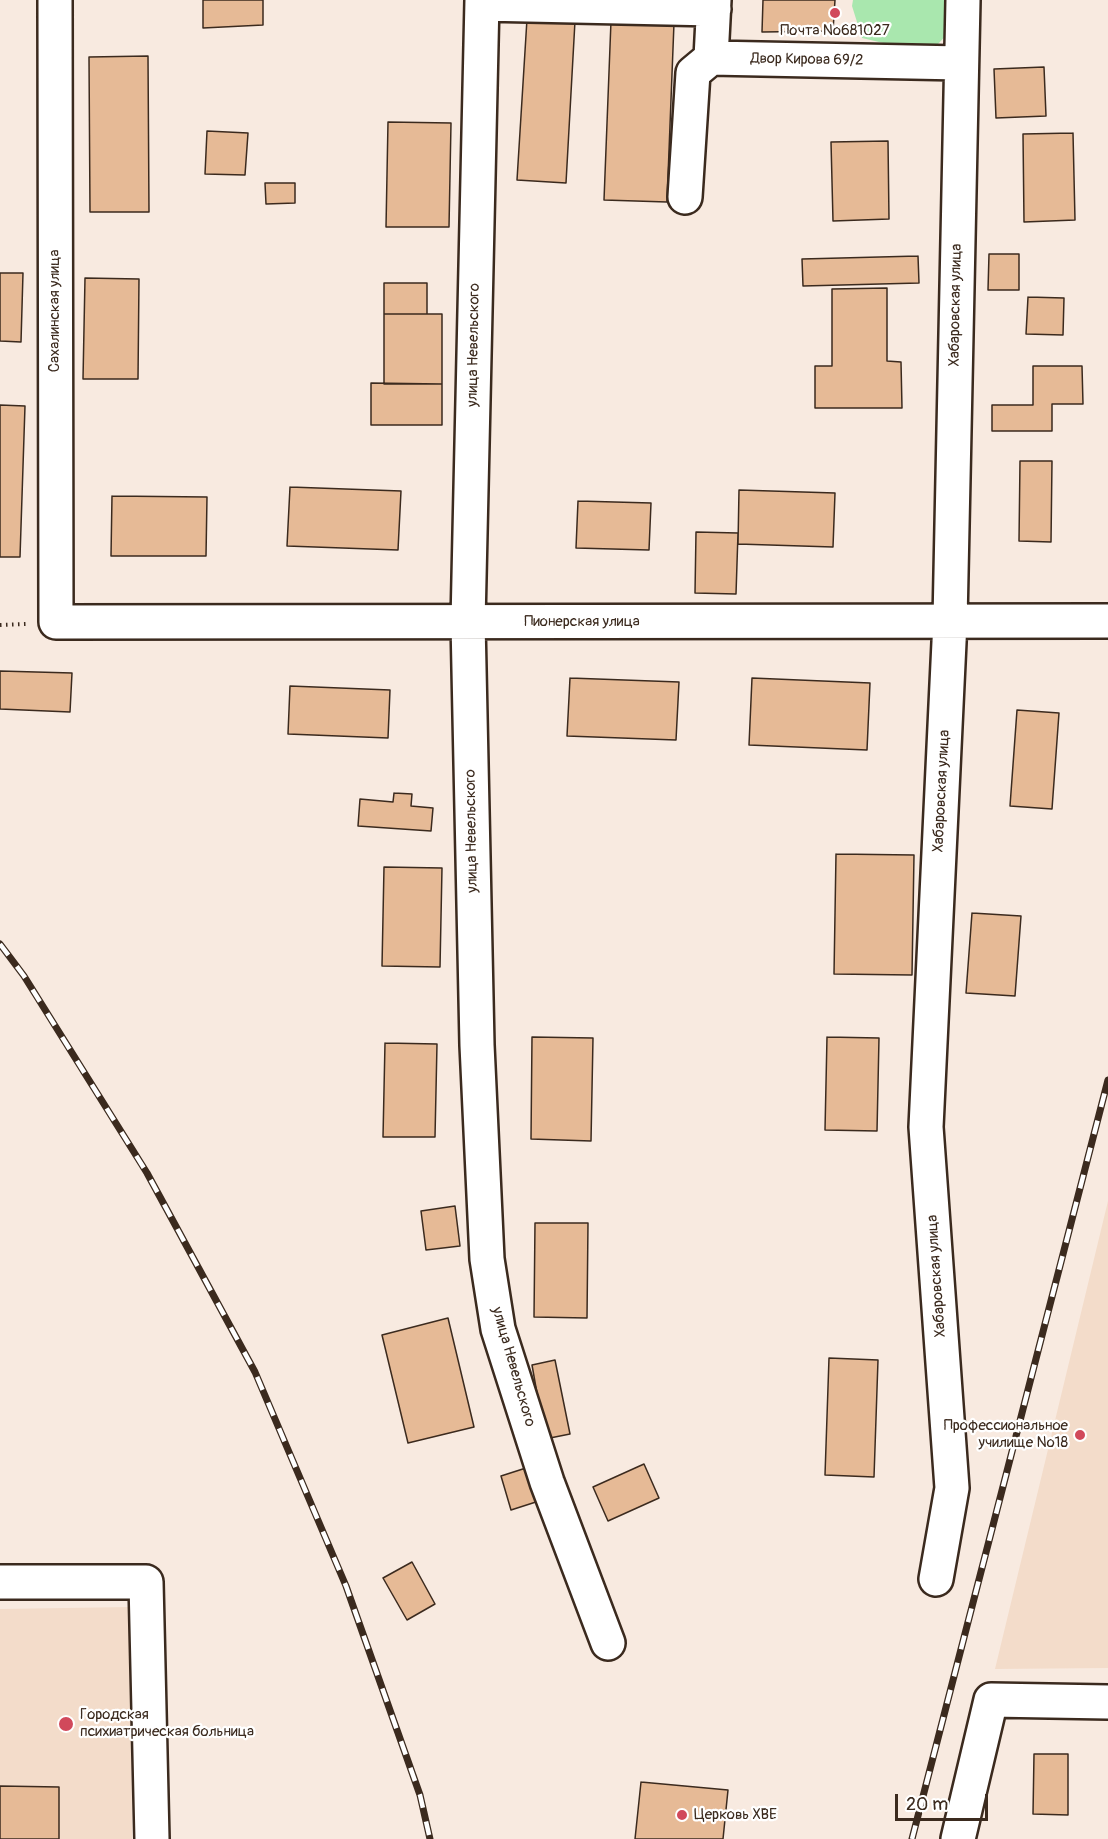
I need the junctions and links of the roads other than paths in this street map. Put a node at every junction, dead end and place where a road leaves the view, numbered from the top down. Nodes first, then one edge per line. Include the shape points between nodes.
1 (55, 0) edge
2 (963, 0) edge
3 (482, 2) edge
4 (714, 5) edge
5 (711, 58) junction
6 (961, 63) junction
7 (685, 197) dead end
8 (950, 621) junction
9 (1108, 621) edge
10 (56, 622) joint
11 (468, 622) junction
12 (936, 1579) dead end
13 (0, 1582) edge
14 (608, 1642) dead end
15 (1108, 1702) edge
16 (152, 1839) edge
17 (958, 1839) edge

1 - 10 street, Сахалинская улица
2 - 6 street, Хабаровская улица
3 - 4 street
3 - 11 street, улица Невельского
4 - 5 street
5 - 6 street, Двор Кирова 69/2
5 - 7 street via 693,73
6 - 8 street, Хабаровская улица
8 - 9 street, Пионерская улица
8 - 11 street, Пионерская улица
8 - 12 street, Хабаровская улица via 926,1127 952,1488
10 - 11 street, Пионерская улица
11 - 14 street, улица Невельского via 477,1045 487,1259 498,1329 508,1362 547,1482
13 - 16 street via 146,1582
15 - 17 street via 991,1700

